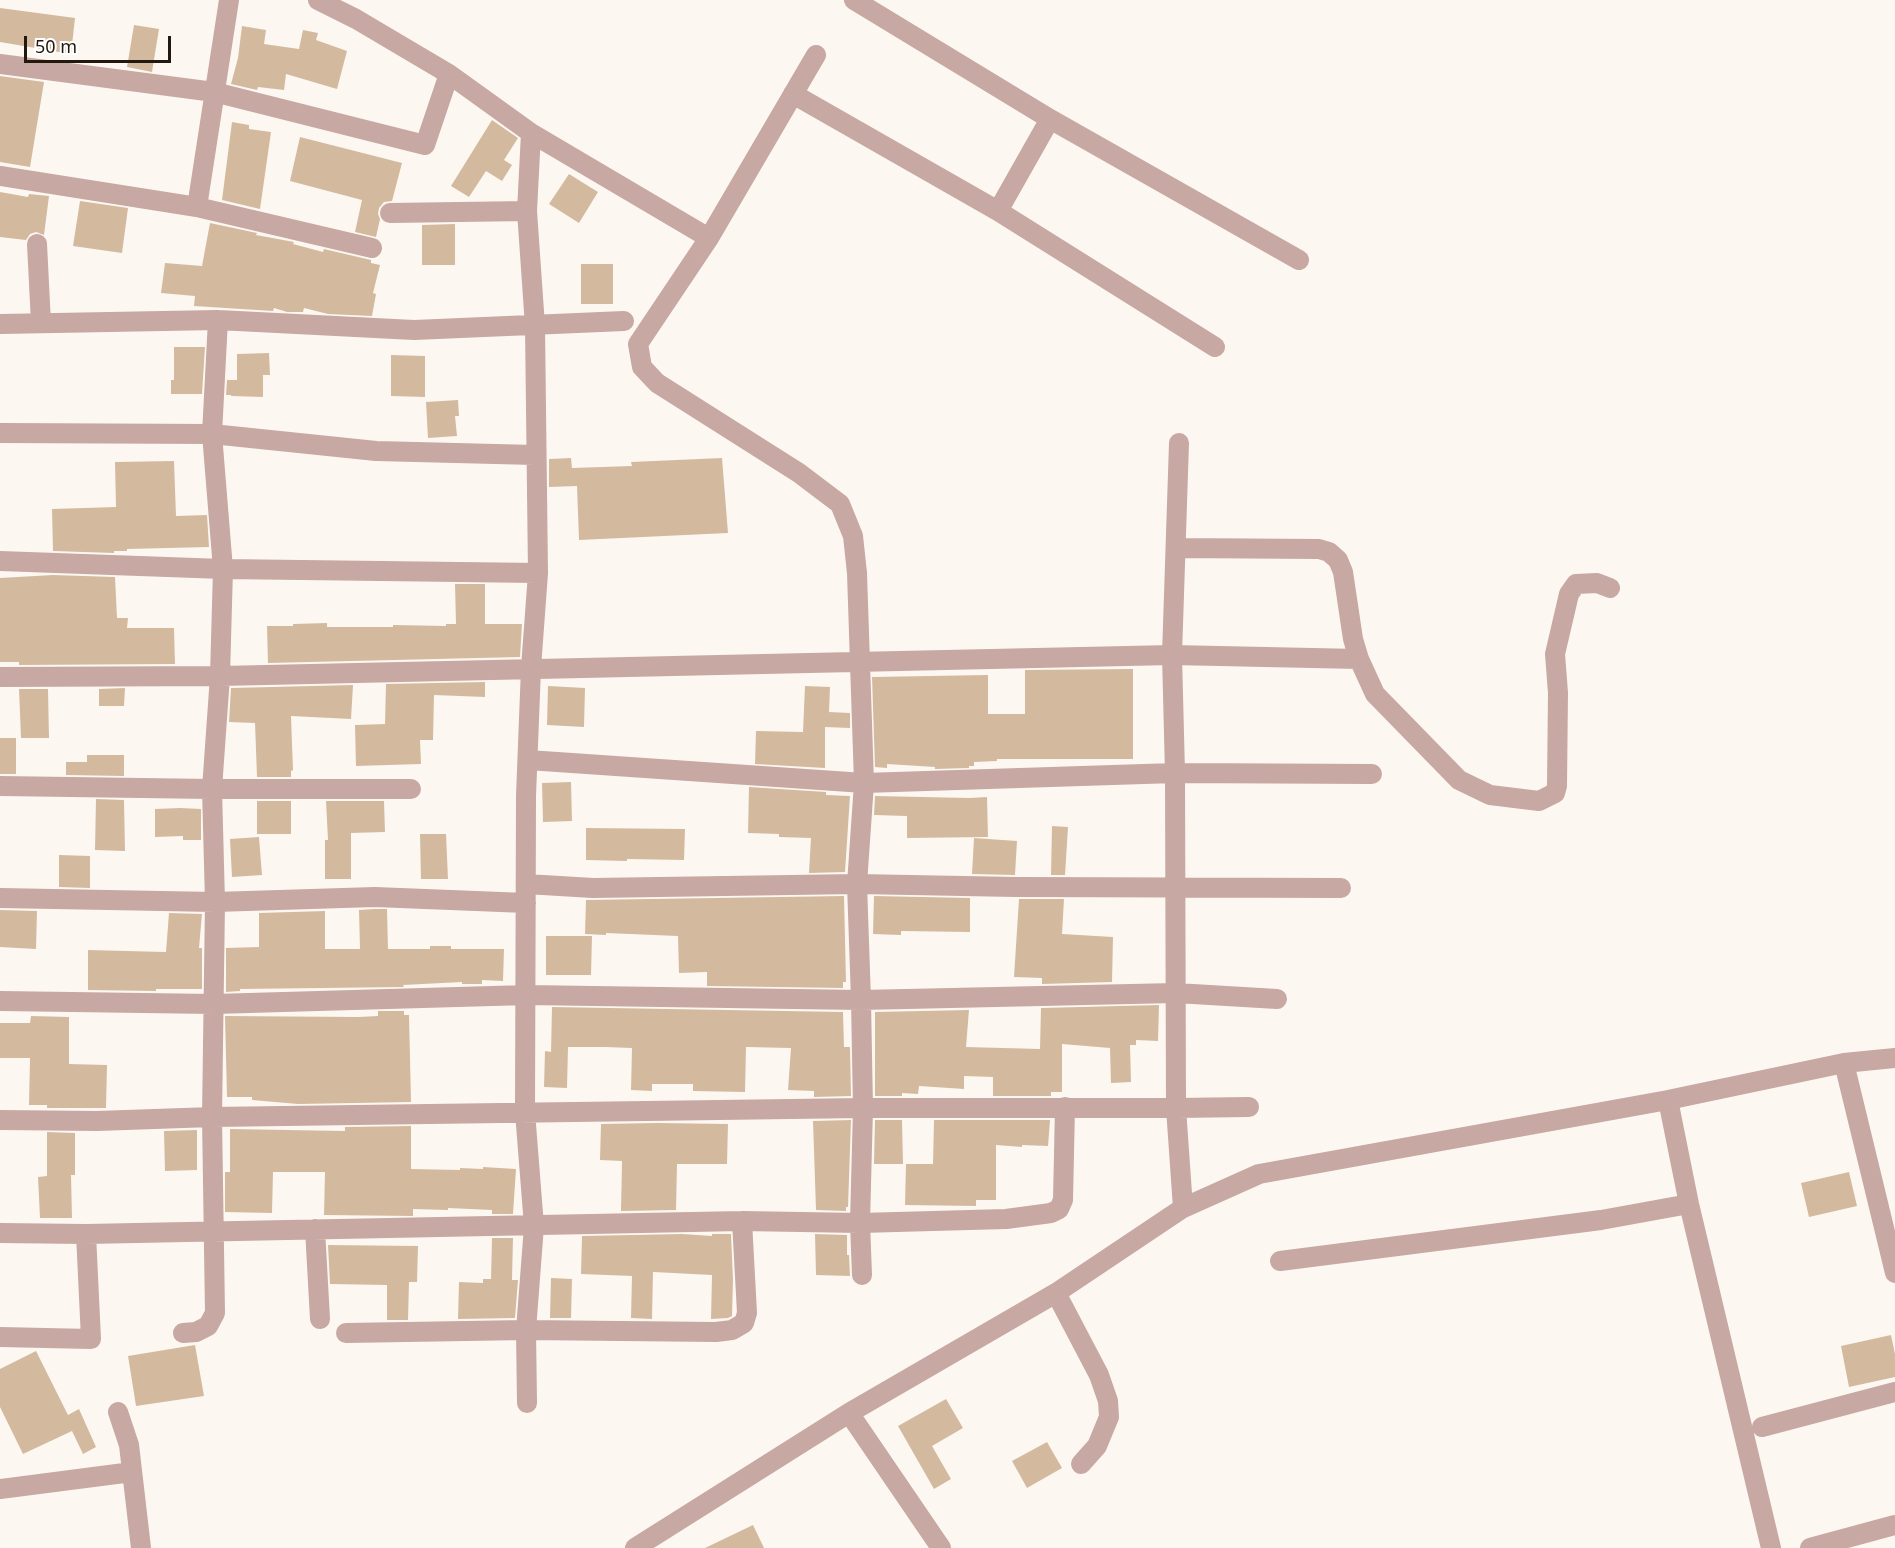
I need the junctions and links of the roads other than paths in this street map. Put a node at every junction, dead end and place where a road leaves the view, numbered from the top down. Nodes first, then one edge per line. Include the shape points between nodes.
1 (229, 0) edge
2 (318, 0) edge
3 (854, 0) edge
4 (816, 55) dead end
5 (0, 64) edge
6 (449, 74) junction
7 (214, 92) junction
8 (793, 94) junction
9 (1050, 119) junction
10 (531, 132) junction
11 (0, 176) edge
12 (197, 207) junction
13 (527, 211) junction
14 (998, 211) junction
15 (390, 213) dead end
16 (709, 238) junction
17 (37, 244) dead end
18 (372, 248) dead end
19 (1299, 260) dead end
20 (218, 320) junction
21 (624, 321) dead end
22 (41, 323) junction
23 (0, 324) edge
24 (536, 326) junction
25 (1215, 347) dead end
26 (0, 433) edge
27 (212, 434) junction
28 (1179, 443) dead end
29 (536, 455) junction
30 (1176, 548) junction
31 (0, 561) edge
32 (223, 569) junction
33 (538, 573) junction
34 (1610, 588) dead end
35 (1172, 655) junction
36 (1359, 659) junction
37 (859, 661) junction
38 (531, 668) junction
39 (220, 676) junction
40 (0, 677) edge
41 (528, 760) junction
42 (1175, 773) junction
43 (1371, 774) dead end
44 (864, 783) junction
45 (0, 786) edge
46 (212, 789) junction
47 (411, 789) dead end
48 (857, 884) junction
49 (1176, 887) junction
50 (1341, 888) dead end
51 (526, 893) junction
52 (0, 897) edge
53 (215, 902) junction
54 (1176, 993) junction
55 (527, 995) junction
56 (1277, 999) dead end
57 (0, 1000) edge
58 (861, 1000) junction
59 (214, 1004) junction
60 (1895, 1058) edge
61 (1844, 1063) junction
62 (1668, 1100) junction
63 (1065, 1107) junction
64 (1249, 1107) dead end
65 (862, 1108) junction
66 (1176, 1108) junction
67 (525, 1112) junction
68 (212, 1117) junction
69 (0, 1120) edge
70 (1689, 1204) junction
71 (1183, 1208) junction
72 (742, 1221) junction
73 (860, 1223) junction
74 (534, 1226) junction
75 (315, 1229) junction
76 (213, 1231) junction
77 (0, 1233) edge
78 (86, 1234) junction
79 (1280, 1261) dead end
80 (1894, 1261) edge
81 (862, 1275) dead end
82 (1056, 1293) junction
83 (320, 1319) dead end
84 (526, 1330) junction
85 (183, 1333) dead end
86 (346, 1333) dead end
87 (0, 1337) edge
88 (1895, 1392) edge
89 (527, 1402) dead end
90 (118, 1412) dead end
91 (849, 1413) junction
92 (1762, 1427) dead end
93 (1081, 1464) dead end
94 (132, 1472) junction
95 (0, 1489) edge
96 (1895, 1525) edge
97 (141, 1548) edge
98 (635, 1548) edge
99 (941, 1548) edge
100 (1772, 1548) edge
101 (1810, 1548) edge

1 - 7 street
2 - 6 street
3 - 9 street
4 - 8 street
5 - 7 street
6 - 7 street via 424,145
6 - 10 street
7 - 12 street
8 - 14 street
8 - 16 street
9 - 14 street
9 - 19 street
10 - 13 street
10 - 16 street
11 - 12 street
12 - 18 street
13 - 15 street
13 - 24 street
14 - 25 street
16 - 37 street via 638,344 642,367 657,383 799,473 840,504 853,536
17 - 22 street
20 - 22 street
20 - 24 street via 414,330
20 - 27 street
21 - 24 street
22 - 23 street
24 - 29 street
26 - 27 street
27 - 29 street via 376,451
27 - 32 street
28 - 30 street
29 - 33 street
30 - 35 street
30 - 36 street via 1329,552 1343,572
31 - 32 street
32 - 33 street
32 - 39 street
33 - 38 street
34 - 36 street via 1597,583 1576,584 1569,594 1555,654 1557,786 1555,793 1539,801 1490,795 1459,780 1375,694
35 - 36 street
35 - 37 street
35 - 42 street
37 - 38 street
37 - 44 street
38 - 39 street
38 - 41 street
39 - 40 street
39 - 46 street
41 - 44 street
41 - 51 street
42 - 43 street
42 - 44 street
42 - 49 street
44 - 48 street
45 - 46 street
46 - 47 street
46 - 53 street
48 - 49 street
48 - 51 street via 593,888
48 - 58 street
49 - 50 street
49 - 54 street
51 - 53 street
51 - 55 street
52 - 53 street
53 - 59 street
54 - 56 street
54 - 58 street
54 - 66 street
55 - 58 street
55 - 59 street
55 - 67 street
57 - 59 street
58 - 65 street
59 - 68 street
60 - 61 street
61 - 62 street
61 - 80 street
62 - 70 street
62 - 71 street via 1259,1174
63 - 65 street
63 - 66 street
63 - 73 street via 1063,1200 1059,1209 1006,1219
64 - 66 street
65 - 67 street
65 - 73 street
66 - 71 street
67 - 68 street
67 - 74 street
68 - 69 street
68 - 76 street
70 - 79 street via 1601,1220
70 - 100 street
71 - 82 street
72 - 73 street
72 - 74 street
72 - 84 street via 747,1313 738,1327 716,1332
73 - 81 street
74 - 75 street
74 - 84 street
75 - 76 street
75 - 83 street
76 - 78 street
76 - 85 street via 215,1313 208,1326
77 - 78 street
78 - 87 street via 91,1339
82 - 91 street
82 - 93 street via 1099,1375 1108,1401 1109,1417 1097,1446
84 - 86 street
84 - 89 street
88 - 92 street
90 - 94 street via 129,1445
91 - 98 street
91 - 99 street
94 - 95 street
94 - 97 street
96 - 101 street

